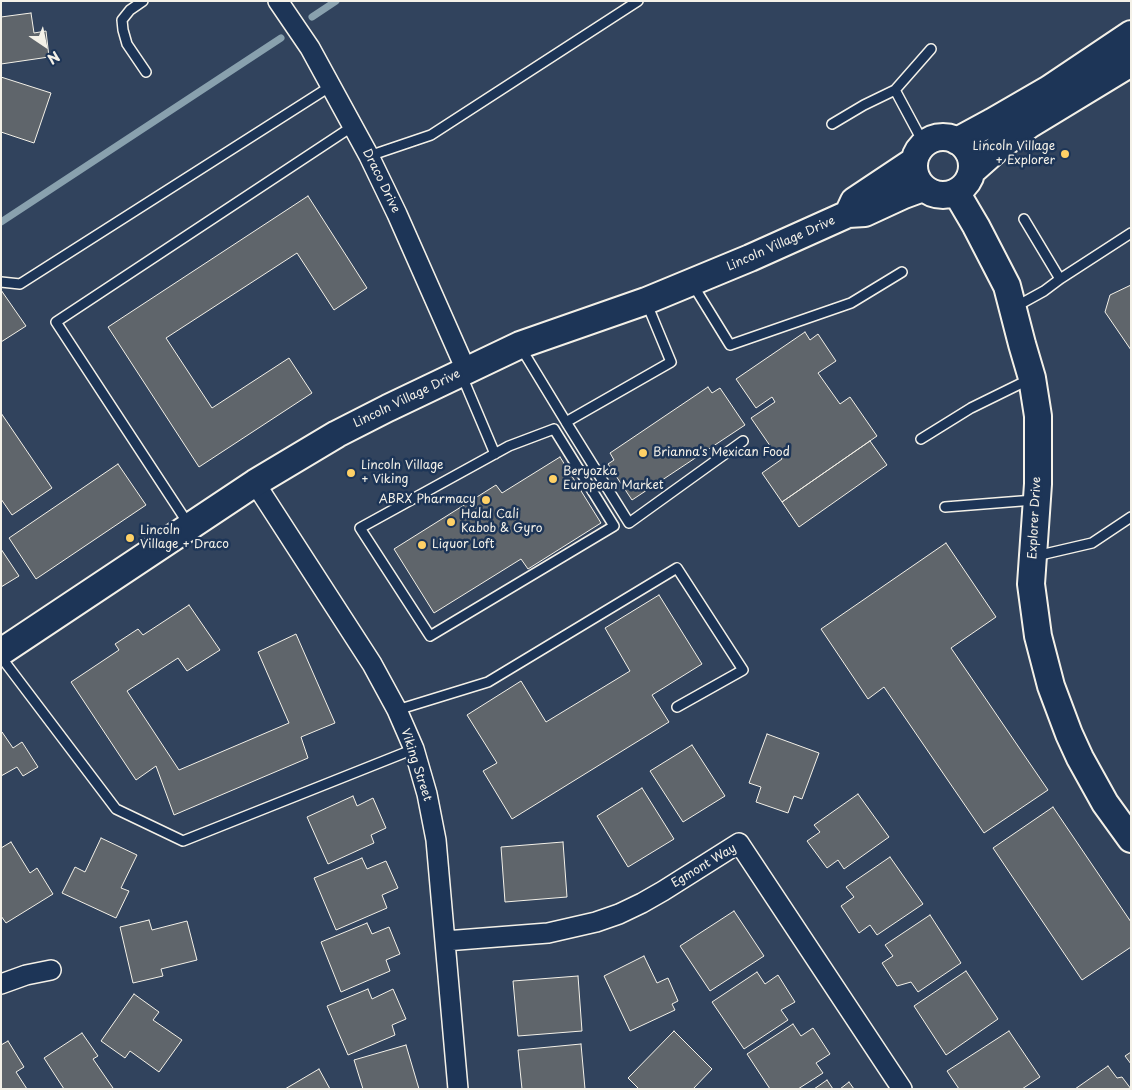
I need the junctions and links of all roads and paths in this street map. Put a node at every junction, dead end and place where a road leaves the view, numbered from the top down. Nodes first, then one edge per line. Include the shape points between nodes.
1 (143, 1) edge
2 (278, 1) edge
3 (638, 1) edge
4 (1131, 34) edge
5 (931, 49) dead end
6 (1131, 63) edge
7 (146, 72) dead end
8 (330, 86) junction
9 (895, 90) junction
10 (832, 124) dead end
11 (353, 126) junction
12 (957, 141) junction
13 (919, 152) junction
14 (369, 156) junction
15 (972, 171) junction
16 (924, 188) junction
17 (956, 192) junction
18 (848, 214) junction
19 (1024, 219) dead end
20 (1131, 233) edge
21 (902, 272) dead end
22 (1060, 279) junction
23 (1, 282) edge
24 (691, 283) junction
25 (646, 301) junction
26 (1013, 308) junction
27 (520, 345) junction
28 (463, 372) junction
29 (1032, 378) junction
30 (566, 422) junction
31 (921, 439) dead end
32 (743, 441) dead end
33 (495, 454) junction
34 (255, 483) junction
35 (1037, 499) junction
36 (945, 507) dead end
37 (1131, 517) edge
38 (190, 525) junction
39 (1033, 557) junction
40 (1, 652) edge
41 (1, 657) edge
42 (677, 707) dead end
43 (397, 710) junction
44 (414, 749) junction
45 (1131, 839) edge
46 (445, 941) junction
47 (51, 970) dead end
48 (1, 984) edge
49 (458, 1089) edge
50 (902, 1089) edge

1 - 7 lane via 122,20 127,44
2 - 8 street, Draco Drive via 310,48
3 - 14 lane via 431,135
4 - 12 street via 1048,89
5 - 9 lane
6 - 15 street via 1029,126
8 - 11 street, Draco Drive
8 - 23 lane via 20,284
9 - 10 lane
9 - 13 lane
11 - 14 street, Draco Drive
11 - 38 lane via 56,322
12 - 13 street via 933,138
12 - 15 street via 968,152
13 - 16 street via 914,171
13 - 18 street, Lincoln Village Drive via 854,201
14 - 28 street, Draco Drive via 397,214
15 - 17 street via 968,181
16 - 17 street via 942,196
16 - 18 street, Lincoln Village Drive via 865,213
17 - 26 street, Explorer Drive via 1007,286
18 - 24 street, Lincoln Village Drive
19 - 22 lane
20 - 22 lane
21 - 24 lane via 850,303 730,346
22 - 26 lane
24 - 25 street, Lincoln Village Drive
25 - 27 street, Lincoln Village Drive
25 - 30 lane via 671,362
26 - 29 street, Explorer Drive
27 - 28 street, Lincoln Village Drive
27 - 30 lane
28 - 33 lane
28 - 34 street, Lincoln Village Drive via 337,434
29 - 31 lane via 971,408
29 - 35 street, Explorer Drive via 1038,416
30 - 32 lane via 629,522
33 - 33 lane via 360,528 430,636 614,526 554,429
34 - 38 street, Lincoln Village Drive
34 - 43 street, Viking Street via 372,664
35 - 36 lane
35 - 39 street, Explorer Drive
37 - 39 lane via 1092,543
38 - 40 street, Lincoln Village Drive
39 - 45 street, Explorer Drive via 1031,584 1038,636 1051,686 1080,758 1105,803
41 - 44 lane via 116,809 183,842
42 - 43 lane via 743,670 678,568 488,682
43 - 44 street, Viking Street
44 - 46 street, Viking Street via 436,840
46 - 49 street, Viking Street
46 - 50 street, Egmont Way via 548,933 596,922 642,903 739,843
47 - 48 street

